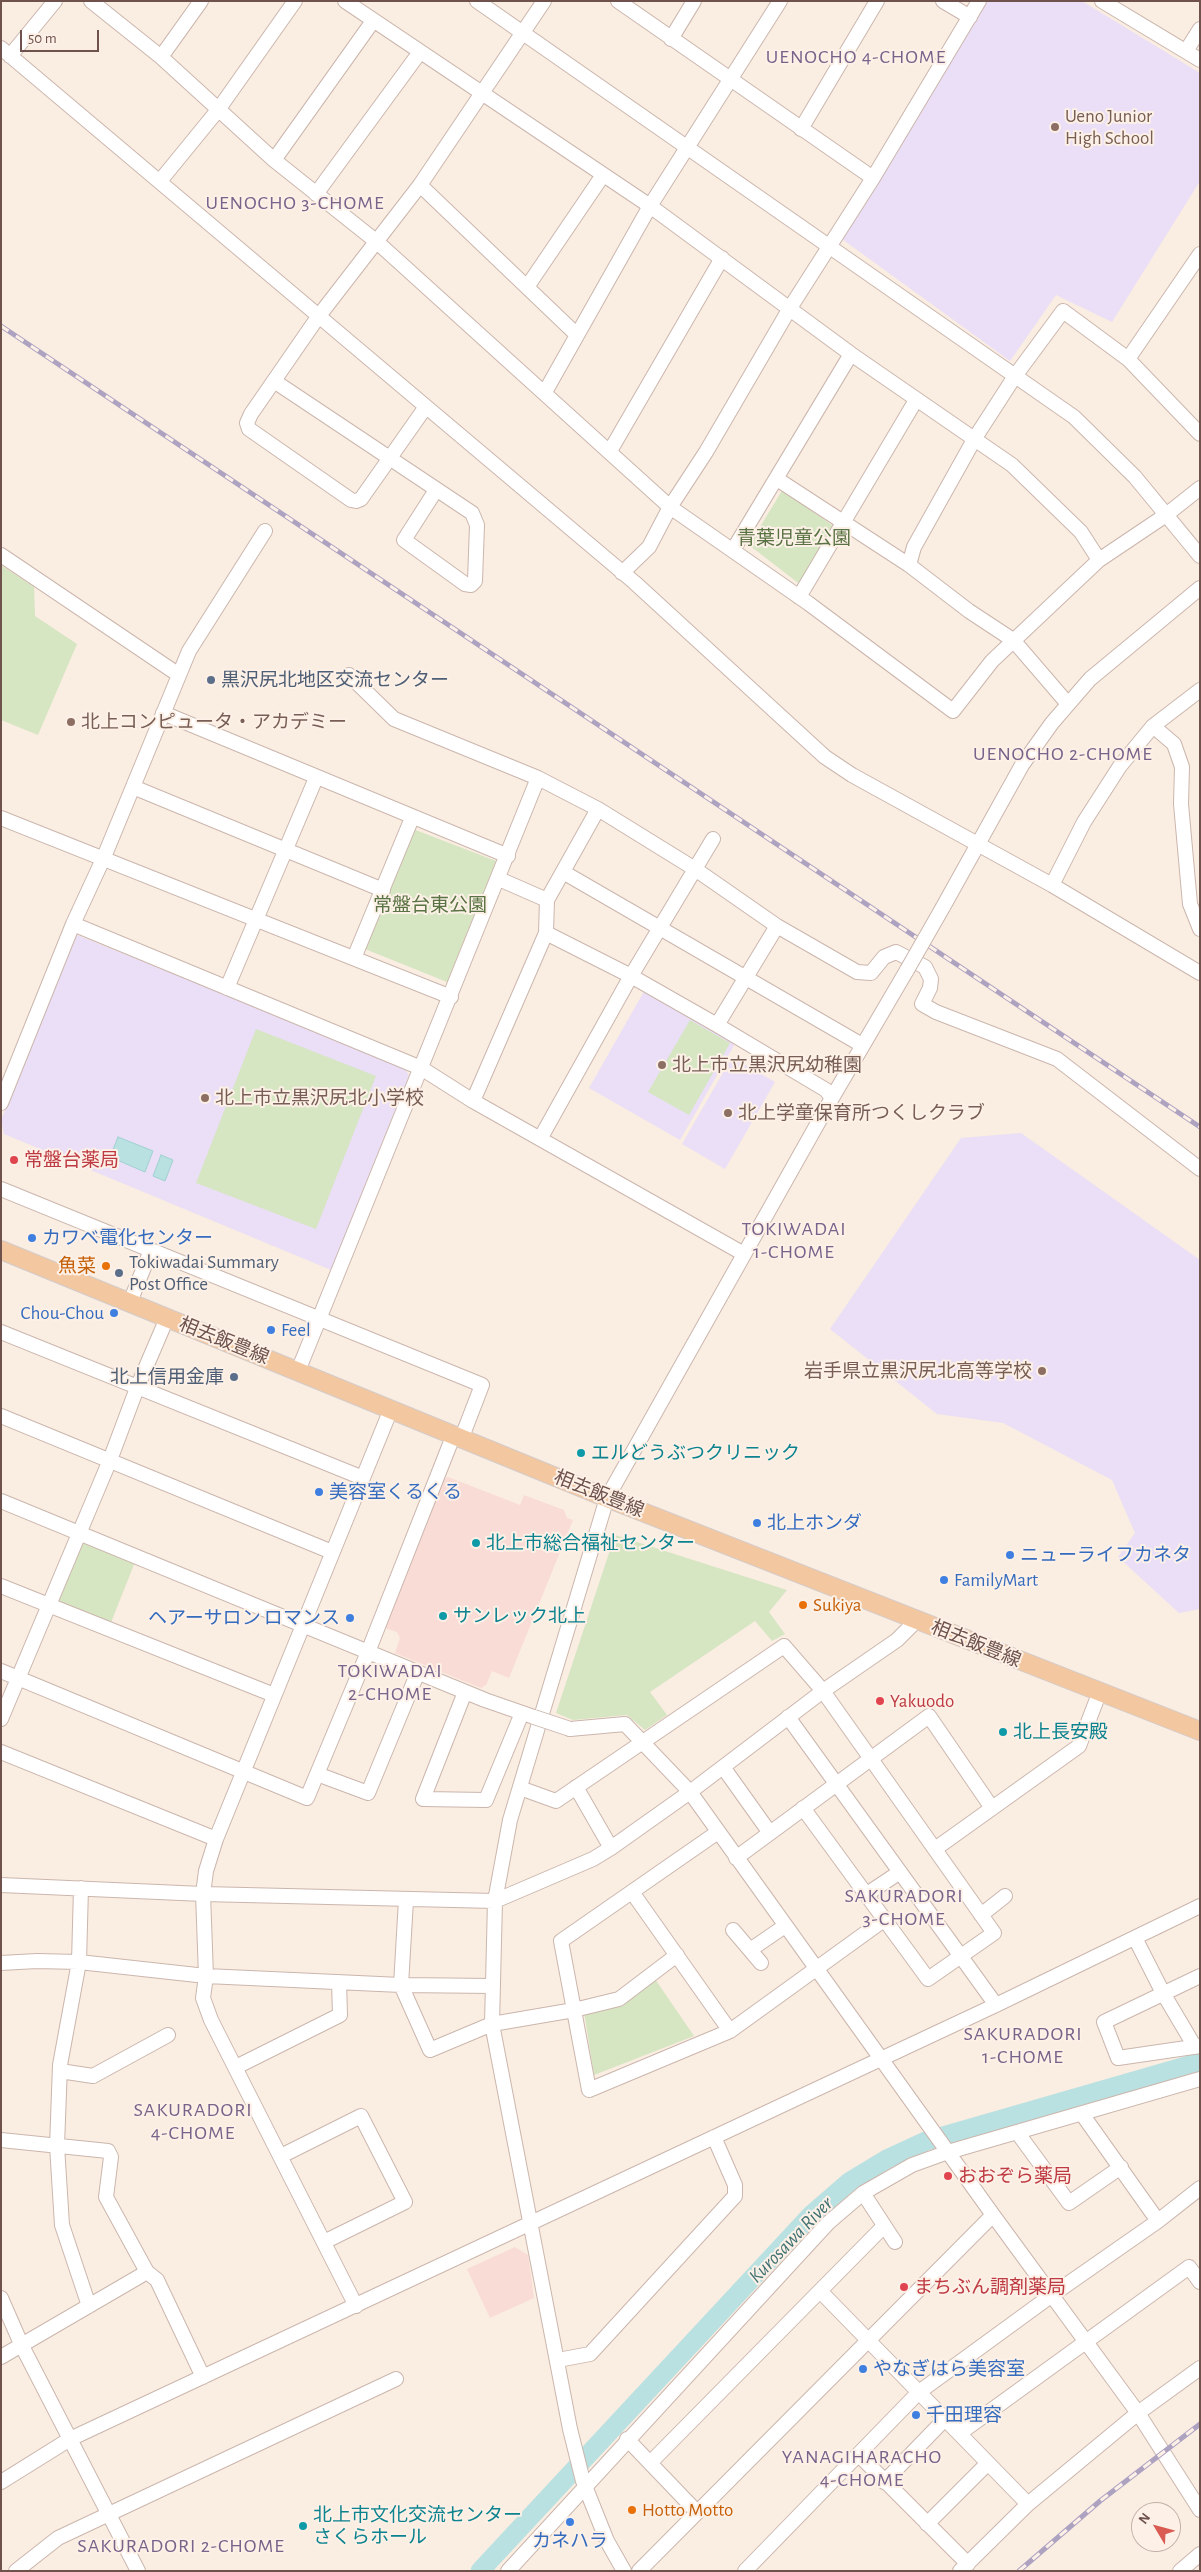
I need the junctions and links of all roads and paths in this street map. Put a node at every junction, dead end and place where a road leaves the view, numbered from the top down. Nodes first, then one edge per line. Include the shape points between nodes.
1 (55, 1) edge
2 (201, 1) edge
3 (295, 1) edge
4 (345, 1) edge
5 (477, 1) edge
6 (544, 1) edge
7 (618, 1) edge
8 (694, 1) edge
9 (780, 1) edge
10 (877, 1) edge
11 (942, 1) edge
12 (979, 1) edge
13 (1102, 1) edge
14 (97, 3) edge
15 (970, 17) junction
16 (373, 21) junction
17 (1200, 29) edge
18 (521, 32) junction
19 (671, 39) junction
20 (1186, 51) junction
21 (6, 52) edge
22 (420, 52) junction
23 (161, 58) junction
24 (1200, 60) edge
25 (730, 80) junction
26 (482, 94) junction
27 (218, 110) junction
28 (801, 129) junction
29 (688, 148) junction
30 (274, 160) junction
31 (603, 174) junction
32 (873, 178) junction
33 (160, 181) junction
34 (420, 185) junction
35 (316, 194) junction
36 (650, 206) junction
37 (378, 242) junction
38 (831, 247) junction
39 (1200, 254) edge
40 (722, 258) junction
41 (527, 287) junction
42 (790, 308) junction
43 (318, 317) junction
44 (578, 335) junction
45 (852, 354) junction
46 (1128, 359) junction
47 (1015, 376) junction
48 (274, 381) junction
49 (545, 392) junction
50 (916, 400) junction
51 (425, 408) junction
52 (1200, 434) edge
53 (975, 438) junction
54 (610, 451) junction
55 (389, 459) junction
56 (777, 478) junction
57 (1200, 488) edge
58 (436, 490) junction
59 (670, 507) junction
60 (1166, 515) junction
61 (843, 522) junction
62 (265, 531) dead end
63 (733, 550) junction
64 (1, 555) edge
65 (1200, 556) edge
66 (1099, 560) junction
67 (909, 565) junction
68 (622, 573) junction
69 (1200, 588) edge
70 (799, 597) junction
71 (1013, 640) junction
72 (179, 675) junction
73 (349, 675) dead end
74 (1200, 690) edge
75 (1068, 704) junction
76 (163, 713) junction
77 (1153, 726) junction
78 (316, 778) junction
79 (538, 778) junction
80 (133, 787) junction
81 (598, 809) junction
82 (1, 818) edge
83 (412, 818) junction
84 (712, 839) dead end
85 (979, 842) junction
86 (286, 850) junction
87 (508, 856) junction
88 (104, 857) junction
89 (695, 868) junction
90 (563, 872) junction
91 (499, 879) junction
92 (1052, 885) junction
93 (382, 890) junction
94 (547, 900) junction
95 (258, 920) junction
96 (73, 924) junction
97 (777, 926) junction
98 (660, 929) junction
99 (1200, 929) edge
100 (546, 933) junction
101 (354, 958) junction
102 (1200, 973) edge
103 (631, 976) junction
104 (747, 980) junction
105 (227, 988) junction
106 (451, 996) junction
107 (717, 1025) junction
108 (862, 1046) junction
109 (420, 1068) junction
110 (832, 1098) junction
111 (473, 1101) junction
112 (1, 1103) edge
113 (540, 1139) junction
114 (1200, 1169) edge
115 (1, 1189) edge
116 (1, 1250) edge
117 (151, 1250) junction
118 (744, 1254) junction
119 (130, 1302) junction
120 (167, 1318) junction
121 (319, 1318) junction
122 (1, 1332) edge
123 (298, 1371) junction
124 (137, 1388) junction
125 (391, 1409) junction
126 (1, 1416) edge
127 (458, 1436) junction
128 (110, 1460) junction
129 (362, 1478) junction
130 (607, 1498) junction
131 (1, 1501) edge
132 (80, 1534) junction
133 (332, 1552) junction
134 (1, 1586) edge
135 (50, 1605) junction
136 (917, 1620) junction
137 (302, 1625) junction
138 (368, 1652) junction
139 (1, 1671) edge
140 (418, 1672) junction
141 (18, 1678) junction
142 (823, 1691) junction
143 (1100, 1691) junction
144 (465, 1692) junction
145 (274, 1694) junction
146 (528, 1715) junction
147 (788, 1716) junction
148 (1, 1718) edge
149 (1200, 1731) edge
150 (640, 1742) junction
151 (1, 1752) edge
152 (871, 1758) junction
153 (723, 1767) junction
154 (244, 1771) junction
155 (317, 1774) junction
156 (837, 1784) junction
157 (576, 1787) junction
158 (520, 1788) junction
159 (690, 1792) junction
160 (803, 1808) junction
161 (992, 1808) junction
162 (718, 1832) junction
163 (770, 1833) junction
164 (216, 1839) junction
165 (611, 1848) junction
166 (935, 1849) junction
167 (736, 1858) junction
168 (900, 1872) junction
169 (1, 1885) edge
170 (80, 1888) junction
171 (632, 1892) junction
172 (203, 1894) junction
173 (867, 1894) junction
174 (1005, 1896) dead end
175 (406, 1900) junction
176 (495, 1901) junction
177 (1200, 1906) edge
178 (981, 1915) junction
179 (885, 1919) junction
180 (785, 1926) junction
181 (733, 1930) dead end
182 (1134, 1938) junction
183 (750, 1950) junction
184 (677, 1955) junction
185 (960, 1957) junction
186 (79, 1962) junction
187 (761, 1963) dead end
188 (1, 1964) edge
189 (816, 1969) junction
190 (206, 1976) junction
191 (1200, 1976) edge
192 (339, 1982) junction
193 (401, 1985) junction
194 (493, 1986) junction
195 (1163, 1993) junction
196 (996, 2005) junction
197 (574, 2010) junction
198 (492, 2024) junction
199 (730, 2031) junction
200 (168, 2035) dead end
201 (1197, 2046) edge
202 (880, 2057) junction
203 (236, 2067) junction
204 (60, 2071) junction
205 (1200, 2079) edge
206 (1082, 2114) junction
207 (1017, 2132) junction
208 (714, 2137) junction
209 (1, 2140) edge
210 (57, 2146) junction
211 (947, 2150) junction
212 (281, 2156) junction
213 (1121, 2167) junction
214 (1200, 2188) edge
215 (863, 2193) junction
216 (993, 2215) junction
217 (1158, 2221) junction
218 (532, 2222) junction
219 (884, 2226) junction
220 (324, 2242) junction
221 (895, 2242) dead end
222 (147, 2272) junction
223 (1200, 2282) edge
224 (821, 2292) junction
225 (1052, 2295) junction
226 (1, 2298) edge
227 (89, 2306) junction
228 (356, 2306) junction
229 (869, 2341) junction
230 (1087, 2342) junction
231 (22, 2346) junction
232 (1, 2357) edge
233 (558, 2360) junction
234 (1200, 2368) edge
235 (203, 2377) junction
236 (396, 2379) dead end
237 (919, 2392) junction
238 (1138, 2413) junction
239 (945, 2419) junction
240 (960, 2433) junction
241 (70, 2439) junction
242 (627, 2439) junction
243 (859, 2455) junction
244 (650, 2463) junction
245 (987, 2464) junction
246 (1, 2482) edge
247 (884, 2482) junction
248 (584, 2484) junction
249 (1028, 2504) junction
250 (1200, 2510) edge
251 (697, 2512) junction
252 (109, 2514) junction
253 (927, 2524) junction
254 (1200, 2554) edge
255 (964, 2567) edge
256 (16, 2571) edge
257 (138, 2571) edge
258 (508, 2571) edge
259 (624, 2571) edge
260 (639, 2571) edge
261 (745, 2571) edge
262 (1180, 2571) edge

1 - 21 street
2 - 23 street
3 - 27 street
4 - 16 street
5 - 18 street
6 - 18 street
7 - 19 street
8 - 19 street
9 - 25 street
10 - 28 street
11 - 15 street
12 - 15 street
13 - 20 street
14 - 23 street
15 - 32 street
16 - 22 street
16 - 30 street
17 - 20 street
18 - 26 street
18 - 29 street
19 - 25 street
20 - 24 street
21 - 33 street
22 - 26 street
22 - 35 street
23 - 27 street
25 - 28 street
25 - 29 street
26 - 31 street
26 - 34 street
27 - 30 street
27 - 33 street
28 - 32 street
29 - 36 street
29 - 38 street
30 - 35 street
31 - 36 street
31 - 41 street
32 - 38 street
33 - 43 street
34 - 37 street
34 - 41 street
35 - 37 street
36 - 40 street
36 - 44 street
37 - 43 street
37 - 49 street
38 - 42 street
38 - 47 street
39 - 46 street
40 - 42 street
40 - 54 street
41 - 44 street
42 - 45 street
42 - 59 street
43 - 48 street
43 - 51 street
44 - 49 street
45 - 50 street
45 - 56 street
46 - 47 street via 1063,311
46 - 52 street
47 - 53 street
47 - 60 street via 1074,417 1135,477
48 - 55 street
48 - 55 street via 251,414 247,423 249,429 351,500 361,499
49 - 54 street
50 - 53 street
50 - 61 street
51 - 55 street
51 - 68 street
53 - 66 street via 1044,494 1081,532
53 - 67 street via 914,547
54 - 59 street
55 - 58 street
56 - 61 street
56 - 63 street
57 - 60 street
58 - 58 street via 475,518 475,581 471,585 404,540
59 - 63 street
59 - 68 street via 649,547
60 - 65 street
60 - 66 street
61 - 67 street
61 - 70 street
62 - 72 street via 189,650
63 - 70 street
64 - 72 street
66 - 71 street
67 - 71 street via 968,611
68 - 85 street via 825,757 852,775
69 - 75 street via 1090,680
70 - 71 street via 953,711
71 - 75 street
72 - 76 street
73 - 79 street via 394,719
74 - 77 street
75 - 85 street via 1022,765
76 - 78 street
76 - 80 street
77 - 92 street via 1120,766 1084,822
77 - 99 street via 1174,744 1182,767 1181,804 1190,904
78 - 83 street
78 - 86 street
79 - 81 street
79 - 87 street
80 - 86 street
80 - 88 street
81 - 89 street
81 - 90 street
82 - 88 street
83 - 87 street
83 - 93 street
84 - 89 street
85 - 92 street
85 - 108 street, bridge
86 - 93 street
86 - 95 street
87 - 91 street
88 - 95 street
88 - 96 street
89 - 97 street
89 - 98 street
90 - 94 street
90 - 98 street
91 - 94 street
91 - 106 street
92 - 102 street
93 - 101 street
94 - 100 street
95 - 101 street
95 - 105 street
96 - 105 street
96 - 112 street
97 - 104 street
97 - 114 street via 857,972 871,973 884,957 896,952 925,967 931,979 922,1004 1057,1058
98 - 103 street
98 - 104 street
100 - 103 street
100 - 111 street
101 - 106 street
103 - 107 street
103 - 113 street
104 - 107 street
104 - 108 street
105 - 109 street
106 - 109 street
107 - 110 street via 826,1090
108 - 110 street
109 - 111 street
109 - 121 street
110 - 118 street
111 - 113 street
113 - 118 street
115 - 117 street
116 - 119 main road, 相去飯豊線
117 - 119 street
117 - 121 street
118 - 130 street
119 - 120 main road, 相去飯豊線
120 - 123 main road, 相去飯豊線
120 - 124 street
121 - 123 street
121 - 127 street via 482,1385
122 - 124 street
123 - 125 main road, 相去飯豊線
124 - 128 street
124 - 129 street
125 - 127 main road, 相去飯豊線
125 - 129 street
126 - 128 street
127 - 130 main road, 相去飯豊線
127 - 138 street
128 - 132 street
128 - 133 street
129 - 133 street
130 - 136 main road, 相去飯豊線
130 - 158 street
131 - 132 street
132 - 135 street
132 - 137 street
133 - 137 street
134 - 135 street
135 - 141 street
135 - 145 street
136 - 142 street via 897,1640
136 - 143 main road, 相去飯豊線
137 - 138 street
137 - 145 street
138 - 140 street
138 - 155 street
139 - 141 street
140 - 144 street
140 - 155 street via 368,1793
141 - 148 street
141 - 154 street
142 - 147 street
142 - 150 street via 784,1646
142 - 152 street
143 - 149 main road, 相去飯豊線
143 - 161 street via 1079,1746
144 - 146 street
144 - 146 street via 423,1799 486,1800
145 - 154 street
146 - 150 street, bridge via 570,1729 625,1724
147 - 153 street
147 - 156 street
150 - 157 street
150 - 159 street
151 - 164 street
152 - 156 street
152 - 161 street via 929,1716
152 - 166 street
153 - 159 street
153 - 163 street
154 - 155 street via 307,1798
154 - 164 street
156 - 160 street
156 - 168 street
157 - 158 street via 556,1801
157 - 165 street
158 - 176 street via 510,1820
159 - 162 street
159 - 165 street
160 - 163 street
160 - 173 street
161 - 166 street
162 - 167 street
162 - 171 street
163 - 167 street
164 - 172 street
165 - 176 street via 593,1859
166 - 178 street
167 - 180 street
168 - 173 street
168 - 185 street
169 - 170 street
170 - 172 street
170 - 186 street
171 - 184 street
171 - 197 street via 561,1942
172 - 175 street
172 - 190 street
173 - 179 street
174 - 178 street
175 - 176 street
175 - 193 street
176 - 194 street
177 - 182 street
178 - 185 street via 994,1934
179 - 185 street via 928,1979
179 - 189 street
180 - 183 street
180 - 189 street
181 - 183 street
182 - 195 street
182 - 196 street
183 - 187 street
184 - 197 street via 619,1999
184 - 199 street
185 - 196 street
186 - 188 street
186 - 190 street
186 - 204 street
189 - 199 street
189 - 202 street
190 - 192 street
190 - 203 street via 203,1998
191 - 195 street
192 - 193 street
192 - 203 street via 340,2015
193 - 194 street
193 - 198 street via 430,2050
194 - 198 street
195 - 201 street
195 - 201 street via 1104,2022 1118,2058
196 - 202 street
197 - 198 street
197 - 199 street via 589,2090
198 - 218 street
200 - 204 street via 93,2076
202 - 208 street
202 - 211 street
203 - 212 street
204 - 210 street
205 - 206 street
206 - 207 street
206 - 213 street
207 - 211 street
207 - 213 street via 1069,2204
208 - 218 street
208 - 233 street via 735,2185 736,2196 590,2354
209 - 210 street
210 - 222 street via 108,2151 111,2157 106,2197
210 - 227 street via 62,2225
211 - 215 street via 912,2165
211 - 216 street
212 - 220 street
212 - 220 street via 361,2116 405,2202
213 - 217 street
214 - 217 street
215 - 219 street
215 - 242 street via 828,2223
216 - 225 street
216 - 229 street
217 - 225 street
218 - 228 street
218 - 233 street
219 - 221 street
219 - 224 street
220 - 228 street
222 - 227 street
222 - 235 street via 157,2280
223 - 230 street via 1189,2267
224 - 229 street
224 - 244 street
225 - 230 street
225 - 237 street
226 - 231 street
227 - 231 street
228 - 235 street
229 - 237 street
229 - 251 street
230 - 238 street
230 - 240 street
231 - 232 street
231 - 241 street
233 - 248 street
234 - 238 street
235 - 241 street
236 - 252 street
237 - 239 street
237 - 243 street
238 - 249 street
238 - 250 street
239 - 240 street
239 - 247 street
240 - 245 street
241 - 246 street
241 - 252 street
242 - 244 street
242 - 248 street
243 - 247 street
243 - 261 street
244 - 251 street
245 - 249 street
245 - 253 street
247 - 253 street
248 - 258 street
248 - 259 street via 607,2541
249 - 255 street
251 - 260 street
252 - 256 street via 58,2538
252 - 257 street
253 - 255 street
254 - 262 street

